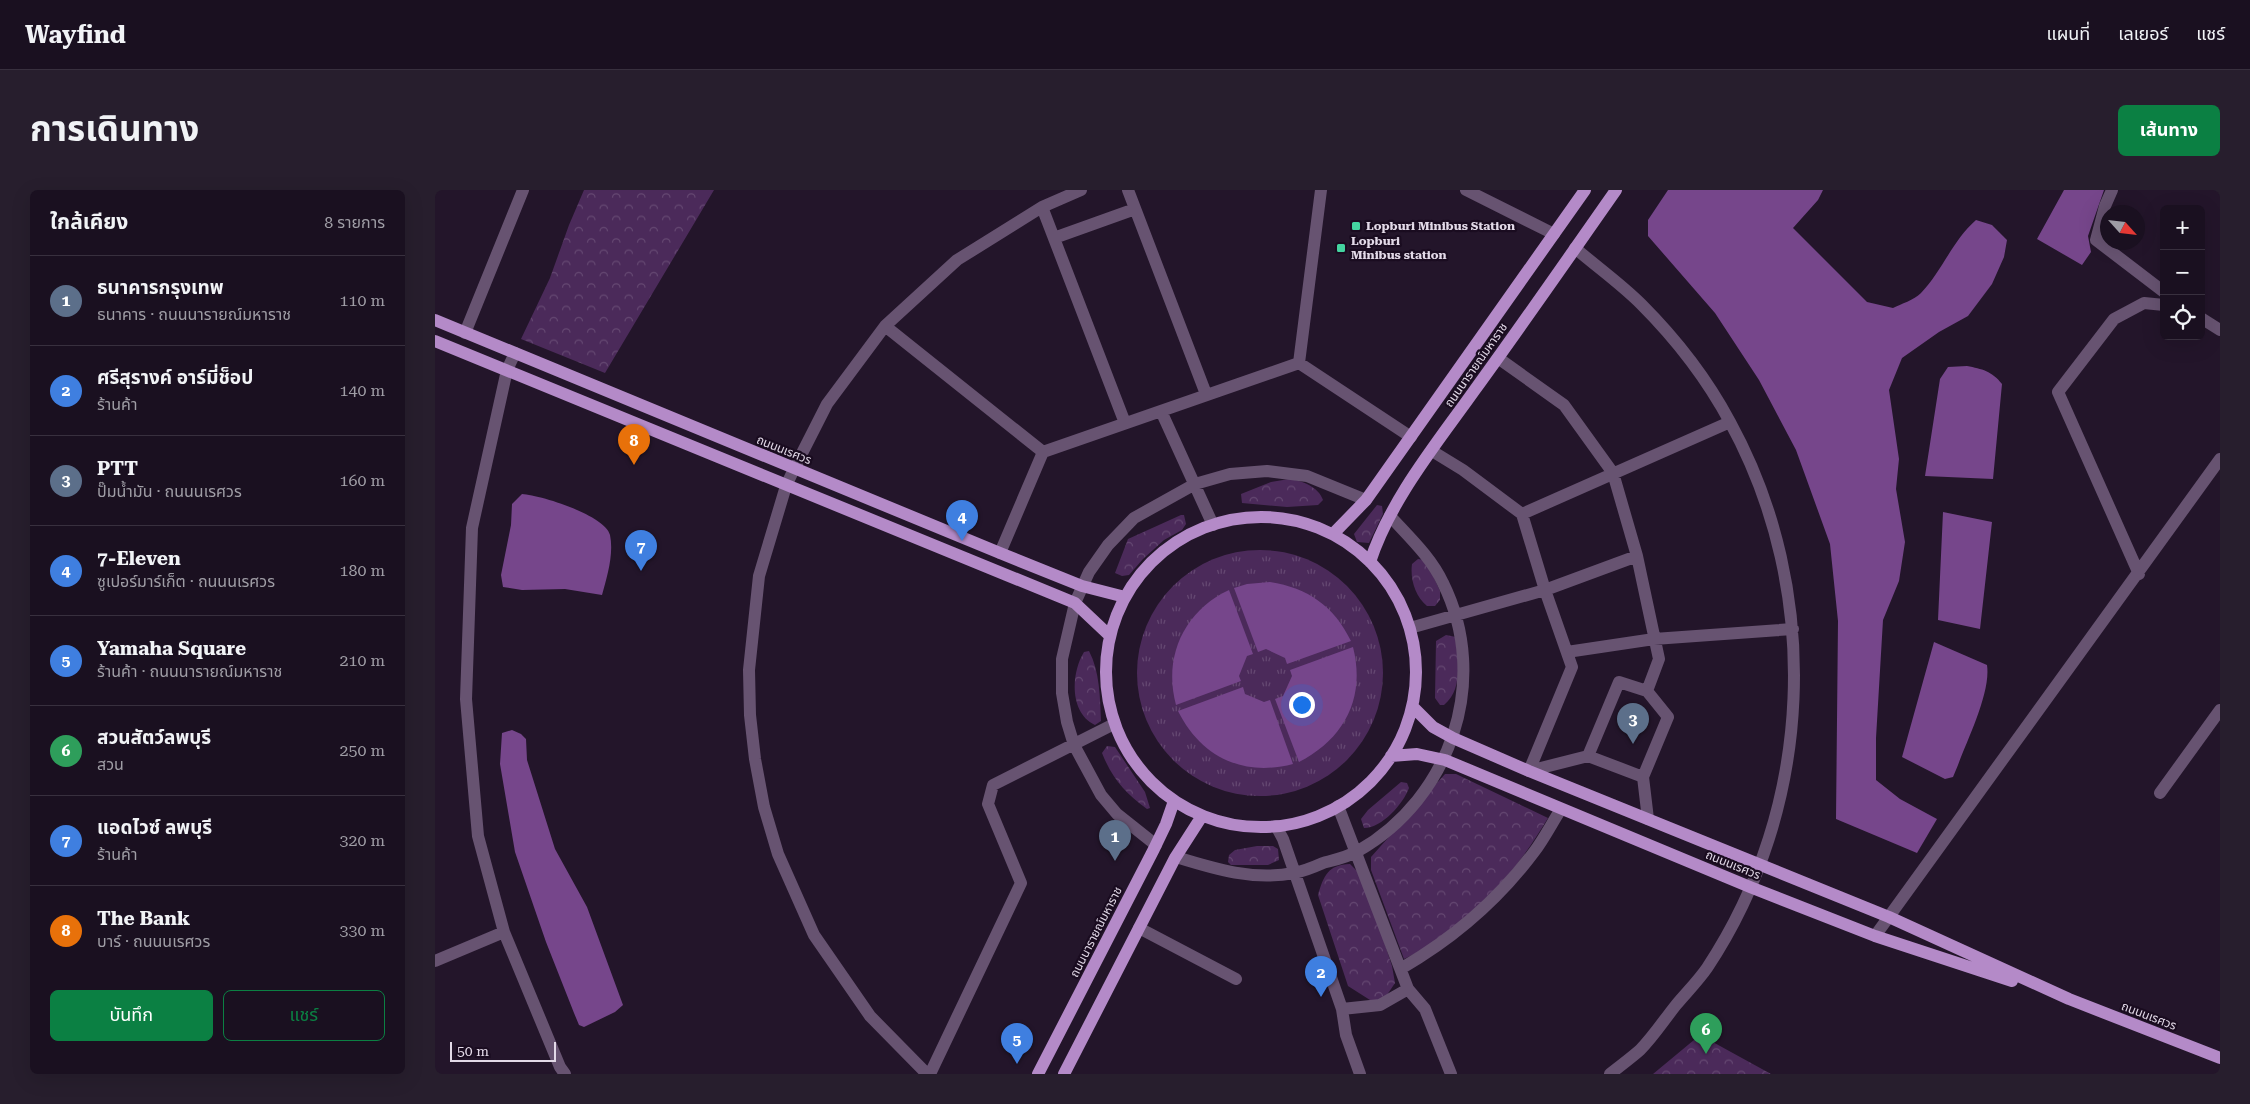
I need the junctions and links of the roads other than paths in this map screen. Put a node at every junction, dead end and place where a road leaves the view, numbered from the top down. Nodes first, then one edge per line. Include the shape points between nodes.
1 (523, 190) edge
2 (1081, 190) edge
3 (1128, 190) edge
4 (1321, 190) edge
5 (1466, 190) edge
6 (1585, 190) edge
7 (1616, 190) edge
8 (2112, 190) edge
9 (1042, 207) junction
10 (1135, 209) junction
11 (1554, 234) junction
12 (1054, 238) junction
13 (1575, 248) junction
14 (2160, 289) edge
15 (2160, 305) edge
16 (435, 320) edge
17 (2205, 321) edge
18 (885, 326) junction
19 (2220, 330) edge
20 (465, 333) junction
21 (435, 341) edge
22 (515, 353) junction
23 (1498, 358) junction
24 (1299, 363) junction
25 (507, 370) junction
26 (1206, 394) junction
27 (1161, 411) junction
28 (1730, 422) junction
29 (1125, 423) junction
30 (1411, 437) junction
31 (1432, 451) junction
32 (1043, 452) junction
33 (2220, 459) edge
34 (794, 469) junction
35 (1613, 473) junction
36 (1195, 484) junction
37 (786, 486) junction
38 (1366, 500) junction
39 (1522, 514) junction
40 (1390, 516) junction
41 (1213, 525) junction
42 (1333, 534) junction
43 (1000, 553) junction
44 (1637, 556) junction
45 (1370, 562) junction
46 (2139, 574) junction
47 (1082, 586) junction
48 (1545, 590) junction
49 (1125, 597) junction
50 (1075, 603) junction
51 (1456, 615) junction
52 (1409, 628) junction
53 (1793, 629) junction
54 (1110, 636) junction
55 (1655, 639) junction
56 (1567, 652) junction
57 (1647, 691) junction
58 (1412, 706) junction
59 (2220, 710) edge
60 (1114, 724) junction
61 (1453, 738) junction
62 (1074, 745) junction
63 (1391, 756) junction
64 (1588, 756) junction
65 (1445, 760) junction
66 (1529, 771) junction
67 (1643, 777) junction
68 (2160, 793) dead end
69 (1174, 801) junction
70 (1339, 806) junction
71 (1561, 809) junction
72 (1202, 816) junction
73 (1648, 819) junction
74 (1276, 826) junction
75 (1156, 845) junction
76 (1357, 852) junction
77 (1176, 856) junction
78 (1760, 864) junction
79 (1294, 873) junction
80 (1751, 887) junction
81 (1889, 917) junction
82 (1139, 928) junction
83 (504, 932) junction
84 (1875, 936) junction
85 (435, 961) edge
86 (1402, 968) junction
87 (1236, 979) dead end
88 (1408, 989) junction
89 (2069, 999) junction
90 (1342, 1009) junction
91 (2220, 1058) edge
92 (565, 1074) edge
93 (928, 1074) edge
94 (1038, 1074) edge
95 (1064, 1074) edge
96 (1360, 1074) edge
97 (1451, 1074) edge
98 (1610, 1074) edge

1 - 20 street
2 - 9 street
3 - 10 street
4 - 24 street
5 - 11 street
6 - 11 main road, ถนนนารายณ์มหาราช
7 - 13 main road, ถนนนารายณ์มหาราช
8 - 14 street via 2096,240
9 - 12 street
9 - 18 street via 957,260
10 - 12 street
10 - 26 street
11 - 30 main road, ถนนนารายณ์มหาราช
12 - 29 street
13 - 23 main road, ถนนนารายณ์มหาราช
13 - 28 street via 1646,310 1687,356
15 - 46 street via 2144,303 2114,320 2058,392
16 - 20 main road, ถนนนเรศวร
17 - 19 street
18 - 32 street
18 - 34 street via 827,404
20 - 22 main road, ถนนนเรศวร
21 - 25 main road
22 - 25 street
22 - 34 main road, ถนนนเรศวร
23 - 31 main road, ถนนนารายณ์มหาราช
23 - 35 street via 1564,405
24 - 26 street
24 - 30 street
25 - 37 main road
25 - 83 street via 472,528 466,699 477,836
26 - 27 street
27 - 29 street
27 - 36 street
28 - 35 street
28 - 53 street via 1761,488 1782,557
29 - 32 street
30 - 38 main road, ถนนนารายณ์มหาราช
31 - 39 street
31 - 40 main road, ถนนนารายณ์มหาราช
32 - 43 street
33 - 46 street
34 - 37 street
34 - 43 main road, ถนนนเรศวร
35 - 39 street
35 - 44 street
36 - 38 street via 1230,474 1290,473 1307,476
36 - 41 street
36 - 47 street via 1134,518 1108,545
37 - 50 main road
37 - 93 street via 759,576 749,670 750,715 764,807 778,854 814,935 869,1016
38 - 42 main road, ถนนนารายณ์มหาราช
39 - 48 street
40 - 45 main road, ถนนนารายณ์มหาราช
40 - 51 street via 1429,559 1444,584
41 - 42 main road via 1231,519 1266,516 1300,521
41 - 49 main road via 1169,547 1145,570
42 - 45 main road
43 - 47 main road, ถนนนเรศวร
44 - 48 street
44 - 55 street
45 - 52 main road via 1396,596
46 - 81 street
47 - 49 main road, ถนนนเรศวร
47 - 50 street
48 - 51 street
48 - 56 street
49 - 54 main road
50 - 54 main road
50 - 62 street via 1062,659 1062,693
51 - 52 street
51 - 61 street via 1464,655 1464,682
52 - 58 main road via 1415,667
53 - 55 street
53 - 78 street via 1794,716 1780,801
54 - 60 main road via 1106,666
55 - 56 street
55 - 57 street via 1659,659
56 - 66 street via 1572,667
57 - 64 street via 1619,682
57 - 67 street via 1668,718
58 - 61 main road, ถนนนเรศวร via 1433,727
58 - 63 main road
59 - 68 street
60 - 62 street
60 - 69 main road via 1138,767
61 - 65 street
61 - 66 main road, ถนนนเรศวร
62 - 75 street via 1101,795 1135,830
62 - 93 street via 993,784 988,804 1021,883
63 - 65 main road, ถนนนเรศวร via 1417,754
63 - 70 main road via 1367,784
64 - 66 street
64 - 67 street
65 - 71 main road, ถนนนเรศวร
65 - 76 street via 1415,806 1382,836
66 - 73 main road, ถนนนเรศวร
67 - 73 street
69 - 72 main road
69 - 75 main road, ถนนนารายณ์มหาราช
70 - 74 main road via 1309,820
70 - 76 street
71 - 80 main road, ถนนนเรศวร
71 - 86 street via 1536,851 1481,913 1431,952
72 - 74 main road via 1234,825
72 - 77 main road
73 - 78 main road, ถนนนเรศวร
74 - 79 street
75 - 94 main road, ถนนนารายณ์มหาราช
76 - 79 street
76 - 86 street
77 - 79 street via 1225,872 1250,876
77 - 82 main road
78 - 80 street
78 - 81 main road, ถนนนเรศวร
79 - 90 street
80 - 84 main road, ถนนนเรศวร
80 - 98 street via 1706,969 1641,1049
81 - 84 street
81 - 89 main road, ถนนนเรศวร
82 - 87 street
82 - 95 main road
83 - 85 street
83 - 92 street
84 - 89 main road, ถนนนเรศวร
86 - 88 street
88 - 90 street via 1380,1005
88 - 97 street via 1425,1009
89 - 91 main road, ถนนนเรศวร
90 - 96 street via 1346,1035

